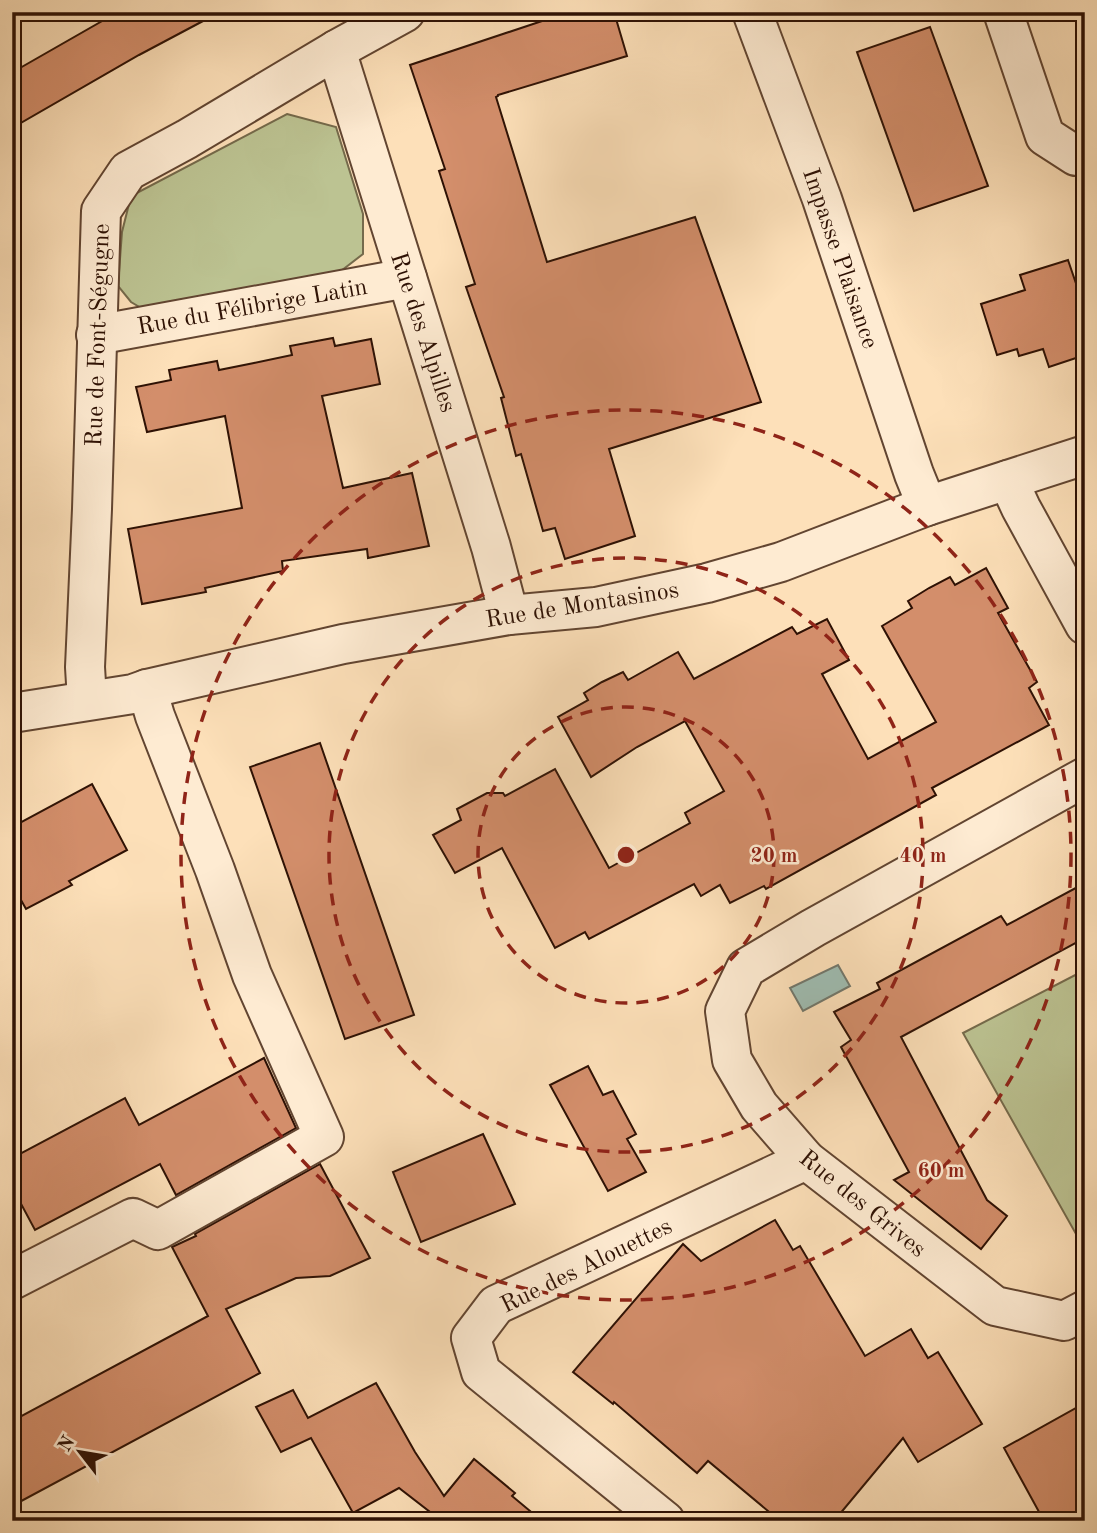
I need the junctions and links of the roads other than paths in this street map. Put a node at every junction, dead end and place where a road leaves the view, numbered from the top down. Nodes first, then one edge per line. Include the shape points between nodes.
1 (405, 12) edge
2 (752, 12) edge
3 (1003, 12) edge
4 (336, 50) junction
5 (1085, 156) edge
6 (407, 278) junction
7 (96, 335) junction
8 (1085, 455) edge
9 (1009, 480) junction
10 (927, 506) junction
11 (509, 615) junction
12 (1085, 625) edge
13 (147, 689) junction
14 (88, 700) junction
15 (12, 713) edge
16 (1085, 777) edge
17 (806, 1160) junction
18 (12, 1280) edge
19 (1085, 1310) edge
20 (664, 1521) edge

1 - 4 street, Rue de Font-Ségugne
2 - 10 street, Impasse Plaisance via 822,199
3 - 5 street via 1045,135 1076,156
4 - 6 street, Rue des Alpilles
4 - 7 street, Rue de Font-Ségugne via 128,171 101,211
6 - 7 street, Rue du Félibrige Latin
6 - 11 street, Rue des Alpilles
7 - 14 street, Rue de Font-Ségugne via 85,667
8 - 9 street, Rue de Montasinos
9 - 10 street, Rue de Montasinos
9 - 12 street
10 - 11 street, Rue de Montasinos via 781,562 707,583 596,607
11 - 13 street, Rue de Montasinos via 343,644
13 - 14 street, Rue de Montasinos
13 - 18 street via 252,975 324,1137 158,1230 133,1218
14 - 15 street, Rue de Montasinos
16 - 17 street, Rue des Grives via 746,968 725,1011 732,1060 759,1106
17 - 19 street, Rue des Grives via 995,1306 1064,1321
17 - 20 street, Rue des Alouettes via 496,1305 471,1338 481,1372

